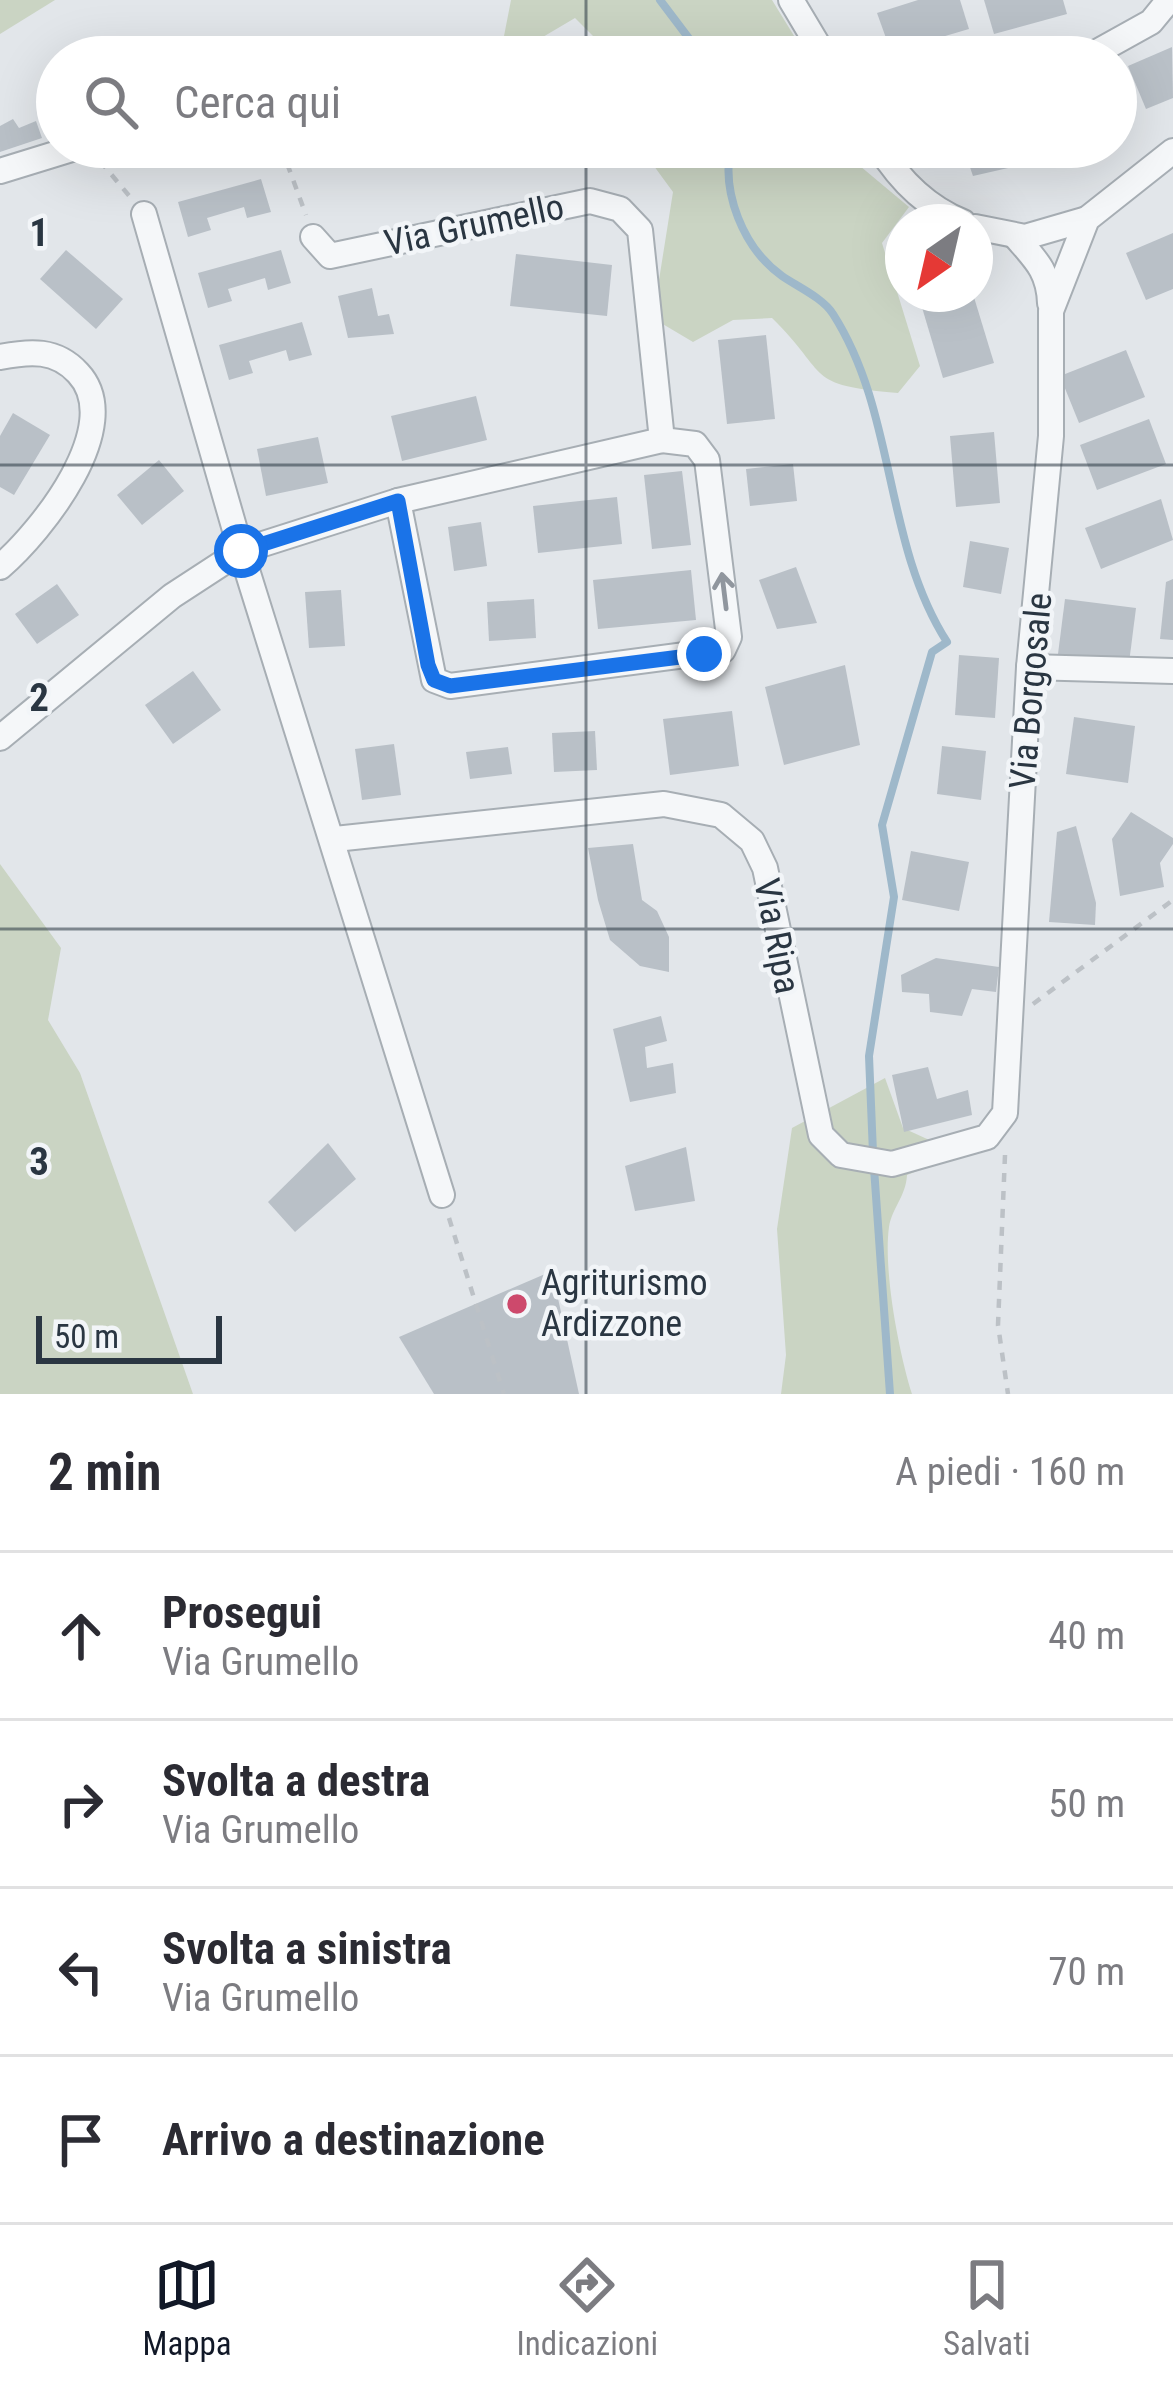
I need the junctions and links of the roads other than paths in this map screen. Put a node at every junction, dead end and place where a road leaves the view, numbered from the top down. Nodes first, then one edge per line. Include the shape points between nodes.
1 (791, 0) edge
2 (1169, 0) edge
3 (812, 36) edge
4 (1125, 36) edge
5 (1173, 151) edge
6 (36, 160) edge
7 (891, 168) edge
8 (0, 171) edge
9 (927, 204) edge
10 (144, 214) road end
11 (1087, 219) junction
12 (993, 231) edge
13 (1015, 236) junction
14 (313, 237) road end
15 (1051, 311) junction
16 (0, 357) edge
17 (662, 440) junction
18 (398, 501) junction
19 (241, 551) junction
20 (0, 567) edge
21 (1029, 668) junction
22 (1173, 671) edge
23 (0, 738) edge
24 (335, 839) junction
25 (1006, 1070) joint
26 (442, 1195) road end

1 - 3 street
2 - 4 street
5 - 11 street
6 - 8 street
7 - 9 street
10 - 19 street
11 - 13 street
11 - 15 street, Via Borgosale
12 - 13 street
13 - 15 street, Via Borgosale via 1050,281
14 - 17 street, Via Grumello via 330,256 590,201 620,209 640,230
15 - 21 street, Via Borgosale via 1046,527
16 - 20 street via 65,358 87,382 94,407 79,464 51,511
17 - 18 street
18 -> 17 street via 434,680 450,686 723,650 729,637 707,460 694,443
18 - 19 street
19 - 23 street via 172,596
19 - 24 street
21 - 22 street
21 - 25 street, Via Borgosale
24 - 25 street, Via Ripa via 664,805 721,815 752,841 765,868 821,1135 841,1155 892,1164 987,1137 1005,1113
24 - 26 street

